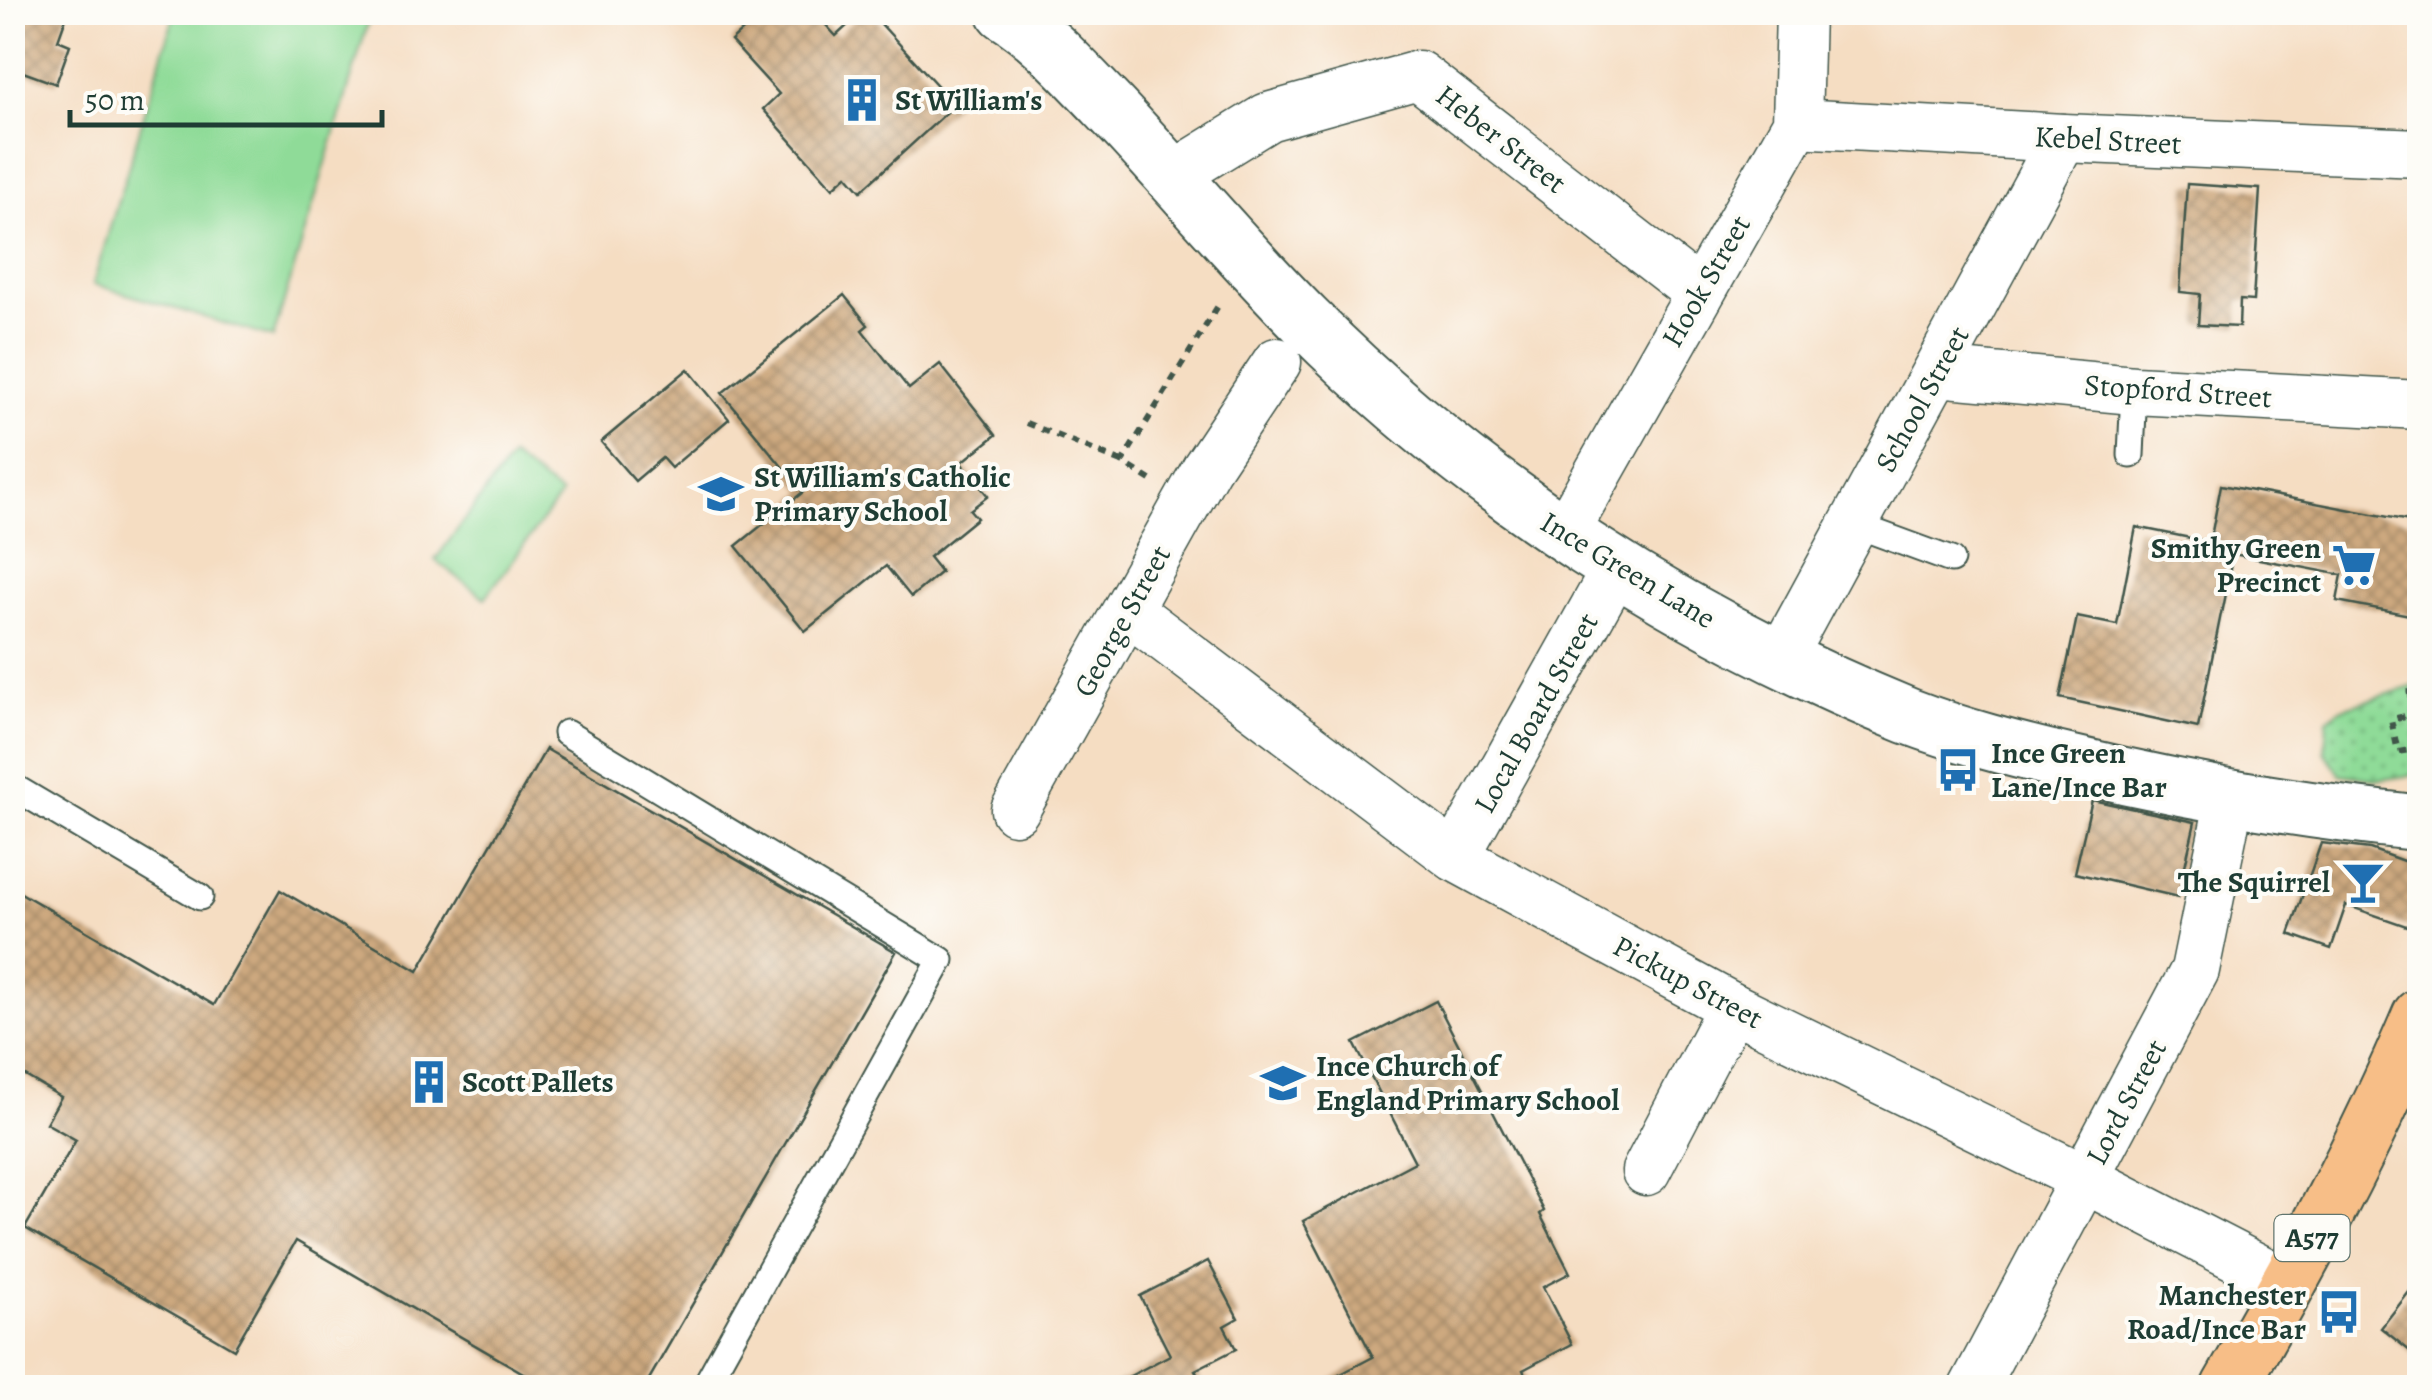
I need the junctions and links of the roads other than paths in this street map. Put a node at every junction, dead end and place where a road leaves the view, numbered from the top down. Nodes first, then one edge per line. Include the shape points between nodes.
1 (1005, 12) edge
2 (1800, 12) edge
3 (1797, 122) junction
4 (2063, 138) junction
5 (2420, 153) edge
6 (1174, 175) junction
7 (1699, 293) junction
8 (1277, 362) dead end
9 (1938, 372) junction
10 (2134, 390) junction
11 (2420, 405) edge
12 (2131, 455) dead end
13 (1854, 524) junction
14 (1563, 536) junction
15 (1951, 560) dead end
16 (1616, 569) junction
17 (1129, 611) junction
18 (1780, 659) junction
19 (566, 733) dead end
20 (12, 786) edge
21 (2230, 798) junction
22 (1015, 810) dead end
23 (2420, 822) edge
24 (1454, 857) junction
25 (200, 897) dead end
26 (1732, 1007) junction
27 (2420, 1016) edge
28 (2405, 1095) edge
29 (1646, 1171) dead end
30 (2085, 1179) junction
31 (2289, 1284) junction
32 (704, 1388) edge
33 (1973, 1388) edge
34 (2230, 1388) edge

1 - 6 street, Ince Green Lane via 1056,53
2 - 3 street, Hook Street
3 - 4 street, Kebel Street
3 - 7 street, Hook Street
4 - 5 street, Kebel Street
4 - 9 street, School Street
6 - 7 street, Heber Street via 1268,117 1418,75
6 - 14 street, Ince Green Lane via 1304,320 1428,435
7 - 14 street, Hook Street
8 - 17 street, George Street via 1244,443 1188,502
9 - 10 street, Stopford Street
9 - 13 street, School Street
10 - 11 street, Stopford Street
10 - 12 lane
13 - 15 lane
13 - 18 street, School Street
14 - 16 street, Ince Green Lane
16 - 18 street, Ince Green Lane
16 - 24 street, Local Board Street
17 - 22 street, George Street
17 - 24 street, Pickup Street
18 - 21 street, Ince Green Lane via 1912,717 1999,744
19 - 32 lane via 942,960
20 - 25 lane
21 - 23 street, Ince Green Lane
21 - 30 street, Lord Street via 2195,970
24 - 26 street, Pickup Street
26 - 29 street
26 - 30 street, Pickup Street
27 - 28 highway, A577
28 - 31 highway, A577
30 - 31 street, Pickup Street
30 - 33 street, Lord Street
31 - 34 highway, A577

